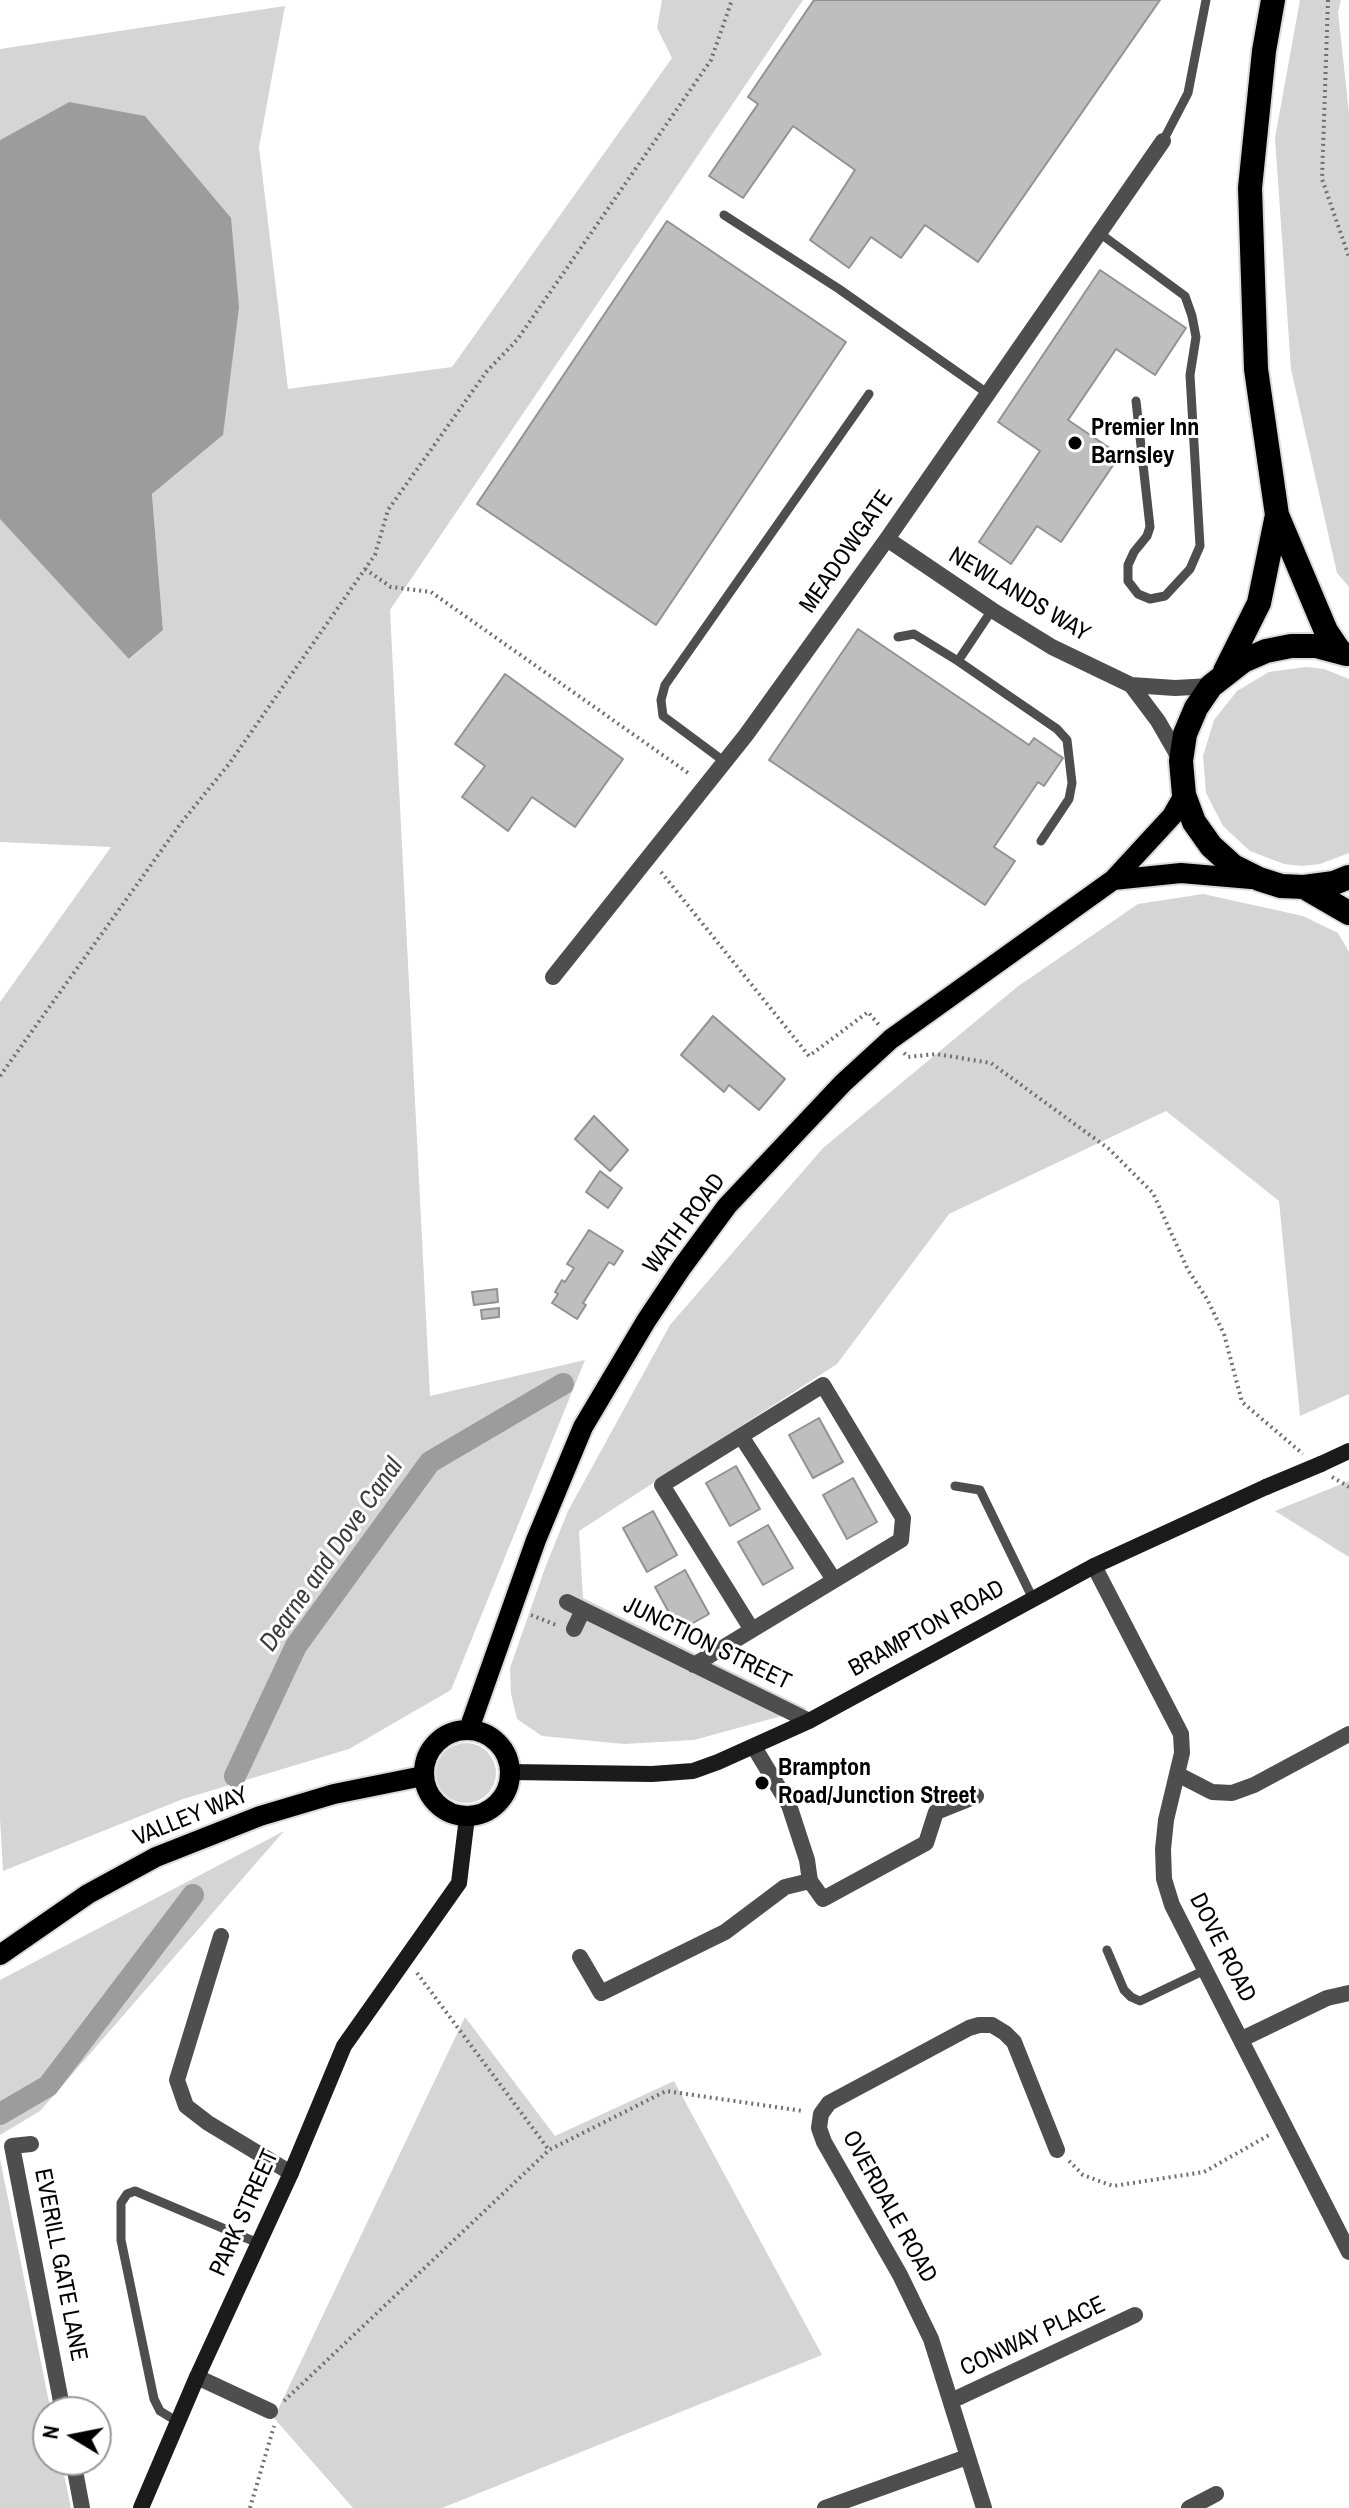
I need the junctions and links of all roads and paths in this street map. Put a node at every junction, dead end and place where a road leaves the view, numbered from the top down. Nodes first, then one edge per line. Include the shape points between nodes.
1 (732, 0) edge
2 (1206, 0) edge
3 (1273, 0) edge
4 (1328, 0) edge
5 (1163, 141) joint
6 (724, 215) dead end
7 (1098, 232) junction
8 (1349, 257) edge
9 (987, 393) junction
10 (869, 394) dead end
11 (1136, 401) dead end
12 (1277, 515) junction
13 (887, 539) junction
14 (365, 569) junction
15 (992, 610) junction
16 (898, 637) dead end
17 (1346, 654) edge
18 (958, 661) junction
19 (1217, 680) junction
20 (1131, 685) junction
21 (1181, 761) junction
22 (725, 762) junction
23 (707, 786) junction
24 (1184, 795) junction
25 (1041, 841) dead end
26 (650, 857) junction
27 (1349, 877) edge
28 (1259, 879) junction
29 (1113, 880) junction
30 (1304, 887) junction
31 (1349, 913) edge
32 (553, 977) dead end
33 (891, 1039) junction
34 (0, 1076) edge
35 (741, 1436) junction
36 (1349, 1451) edge
37 (1318, 1465) junction
38 (955, 1486) dead end
39 (1349, 1487) edge
40 (1094, 1566) junction
41 (834, 1580) junction
42 (1033, 1599) junction
43 (567, 1602) dead end
44 (511, 1607) junction
45 (583, 1610) junction
46 (574, 1629) joint
47 (752, 1630) junction
48 (694, 1665) junction
49 (809, 1721) junction
50 (469, 1729) junction
51 (1349, 1734) edge
52 (754, 1747) junction
53 (510, 1772) junction
54 (1179, 1775) junction
55 (423, 1776) junction
56 (976, 1796) dead end
57 (467, 1817) junction
58 (810, 1881) junction
59 (221, 1936) dead end
60 (1107, 1950) dead end
61 (409, 1953) junction
62 (0, 1955) edge
63 (580, 1957) dead end
64 (1205, 1970) junction
65 (1349, 1993) edge
66 (1242, 2039) junction
67 (821, 2114) junction
68 (1285, 2126) junction
69 (31, 2144) dead end
70 (549, 2150) junction
71 (1057, 2150) joint
72 (291, 2173) junction
73 (258, 2243) junction
74 (1349, 2252) edge
75 (1135, 2315) dead end
76 (197, 2377) junction
77 (60, 2396) edge
78 (951, 2401) junction
79 (270, 2411) junction
80 (178, 2422) junction
81 (967, 2457) junction
82 (76, 2476) edge
83 (1216, 2494) dead end
84 (82, 2508) edge
85 (141, 2508) edge
86 (250, 2508) edge
87 (825, 2508) edge
88 (984, 2508) edge
89 (1189, 2508) edge

1 - 14 path via 711,60 517,340 487,371 388,510 375,555
2 - 5 lane via 1188,93
3 - 12 highway via 1250,188 1256,369
4 - 8 path via 1322,179
5 - 7 street, MEADOWGATE
6 - 9 lane
7 - 9 street, MEADOWGATE
7 - 11 lane via 1185,296 1196,337 1190,375 1200,546 1190,569 1165,596 1150,599 1128,581 1128,565 1150,527
9 - 13 street, MEADOWGATE
10 - 22 lane via 665,685 663,716
12 - 17 highway via 1326,631
12 - 19 highway via 1259,603
13 - 15 street, NEWLANDS WAY
13 - 22 street, MEADOWGATE
14 - 23 path via 391,587 431,592
14 - 34 path
15 - 18 lane
15 - 20 street, NEWLANDS WAY via 1052,647
16 - 18 lane via 914,634
17 - 19 highway via 1316,646 1266,651
18 - 25 lane via 1067,740 1069,799
19 - 20 street via 1175,688
19 - 21 highway via 1196,708
20 - 21 street
21 - 24 highway
22 - 23 street, MEADOWGATE
23 - 26 street, MEADOWGATE
24 - 28 highway via 1211,846 1233,866
24 - 29 main road, WATH ROAD via 1172,816
26 - 32 street, MEADOWGATE
26 - 33 path via 809,1056 868,1012
27 - 30 highway
28 - 29 main road, WATH ROAD via 1181,873
28 - 30 highway
29 - 33 main road, WATH ROAD
30 - 31 highway
33 - 37 path via 908,1057 936,1054 991,1063 1109,1149 1153,1193 1224,1334 1242,1402
33 - 44 main road, WATH ROAD via 738,1195 682,1267 583,1427
35 - 41 street
35 - 41 street via 823,1385 903,1518 901,1540
35 - 47 street via 662,1485
36 - 37 main road, BRAMPTON ROAD
37 - 39 path
37 - 40 main road, BRAMPTON ROAD, bridge
38 - 42 lane via 980,1490
40 - 42 main road, BRAMPTON ROAD
40 - 54 street, DOVE ROAD via 1181,1734
41 - 47 street
42 - 49 main road, BRAMPTON ROAD
43 - 45 street, JUNCTION STREET
44 - 46 path
44 - 50 main road, WATH ROAD
45 - 46 street
45 - 48 street, JUNCTION STREET
47 - 48 street
48 - 49 street, JUNCTION STREET
49 - 52 main road, BRAMPTON ROAD
50 - 53 main road via 493,1738 508,1759
50 - 55 main road via 454,1731 431,1748
51 - 54 street via 1232,1793 1212,1792
52 - 53 main road, BRAMPTON ROAD via 693,1771
52 - 58 street via 789,1805
53 - 57 main road via 493,1808
54 - 64 street, DOVE ROAD via 1166,1820 1164,1879
55 - 57 main road via 432,1800
55 - 62 main road, VALLEY WAY via 260,1816 156,1857 88,1894
56 - 58 street via 936,1812 926,1843 823,1899
57 - 61 main road via 459,1883
58 - 63 street via 785,1887 725,1932 601,1993
59 - 72 street via 177,2080 186,2106
60 - 64 lane via 1124,1990 1140,2001
61 - 70 path
61 - 72 main road, PARK STREET via 344,2046
64 - 66 street, DOVE ROAD
65 - 66 street via 1327,1998
66 - 68 street, DOVE ROAD
67 - 70 path via 666,2091
67 - 71 street, OVERDALE ROAD via 829,2103 969,2028 992,2025 1014,2042
67 - 78 street, OVERDALE ROAD via 824,2142 915,2304
68 - 71 path via 1204,2172 1113,2186 1083,2175
68 - 74 street, DOVE ROAD
69 - 77 street, EVERILL GATE LANE via 12,2146
70 - 79 path
72 - 73 main road, PARK STREET
73 - 76 main road, PARK STREET
73 - 80 lane via 135,2191 121,2203 121,2240 154,2399 160,2411
75 - 78 street, CONWAY PLACE
76 - 79 street
76 - 80 main road, PARK STREET
78 - 81 street, OVERDALE ROAD
79 - 86 path via 275,2429
80 - 85 main road, PARK STREET
81 - 87 street
81 - 88 street, OVERDALE ROAD
82 - 84 street
83 - 89 street

